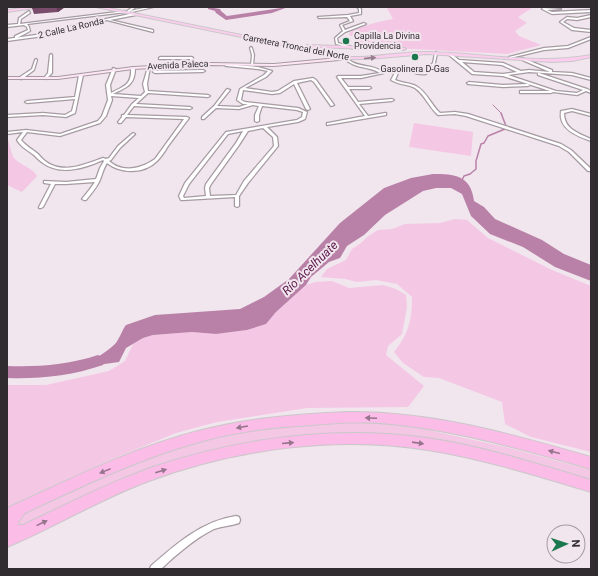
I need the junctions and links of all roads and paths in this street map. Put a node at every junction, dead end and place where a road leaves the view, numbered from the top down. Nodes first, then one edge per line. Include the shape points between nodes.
1 (32, 7) edge
2 (39, 7) edge
3 (98, 7) edge
4 (109, 7) edge
5 (153, 7) edge
6 (358, 7) edge
7 (560, 9) dead end
8 (7, 10) edge
9 (131, 11) edge
10 (591, 11) edge
11 (29, 12) dead end
12 (348, 16) junction
13 (591, 16) edge
14 (319, 17) dead end
15 (106, 20) junction
16 (25, 24) junction
17 (365, 24) dead end
18 (19, 25) junction
19 (7, 26) edge
20 (152, 31) dead end
21 (344, 31) junction
22 (591, 31) edge
23 (591, 38) edge
24 (8, 40) edge
25 (251, 48) dead end
26 (355, 48) junction
27 (366, 48) junction
28 (375, 49) junction
29 (318, 52) junction
30 (436, 53) junction
31 (450, 54) junction
32 (51, 55) dead end
33 (591, 55) edge
34 (332, 56) junction
35 (384, 56) junction
36 (510, 56) junction
37 (160, 58) dead end
38 (348, 58) junction
39 (521, 59) junction
40 (36, 60) dead end
41 (323, 60) junction
42 (458, 61) junction
43 (210, 64) junction
44 (530, 64) junction
45 (191, 65) junction
46 (252, 65) junction
47 (155, 66) junction
48 (149, 67) junction
49 (133, 68) junction
50 (114, 69) junction
51 (203, 71) dead end
52 (520, 72) junction
53 (535, 72) junction
54 (81, 75) junction
55 (503, 75) junction
56 (591, 76) edge
57 (7, 78) edge
58 (21, 78) junction
59 (46, 78) junction
60 (591, 79) edge
61 (295, 82) junction
62 (469, 83) dead end
63 (533, 85) junction
64 (346, 88) junction
65 (369, 88) dead end
66 (242, 89) junction
67 (228, 90) dead end
68 (586, 90) junction
69 (147, 92) junction
70 (522, 92) dead end
71 (556, 92) junction
72 (591, 92) edge
73 (110, 94) junction
74 (208, 96) dead end
75 (141, 97) junction
76 (77, 98) junction
77 (392, 100) dead end
78 (26, 102) dead end
79 (357, 103) junction
80 (253, 104) junction
81 (133, 105) junction
82 (261, 105) junction
83 (332, 105) dead end
84 (215, 107) junction
85 (190, 108) dead end
86 (308, 109) dead end
87 (385, 114) dead end
88 (591, 114) edge
89 (7, 116) edge
90 (123, 116) junction
91 (366, 117) junction
92 (203, 118) dead end
93 (120, 122) dead end
94 (258, 122) dead end
95 (328, 124) dead end
96 (264, 127) junction
97 (246, 130) junction
98 (26, 131) junction
99 (7, 133) edge
100 (133, 134) dead end
101 (591, 140) edge
102 (107, 160) junction
103 (591, 170) edge
104 (98, 180) junction
105 (46, 182) dead end
106 (53, 183) junction
107 (237, 196) junction
108 (208, 198) junction
109 (84, 199) dead end
110 (237, 206) dead end
111 (41, 207) dead end
112 (591, 463) edge
113 (591, 486) edge
114 (22, 508) junction
115 (7, 515) edge
116 (236, 520) dead end
117 (24, 532) junction
118 (7, 540) edge
119 (154, 569) edge

1 - 8 main road
2 - 8 main road
3 - 9 main road, Carretera Troncal del Norte
4 - 9 main road, Carretera Troncal del Norte
5 - 9 street
6 - 12 street via 360,14
7 - 10 street via 543,9 552,13
9 - 15 street, 2 Calle La Ronda
9 - 16 street
9 - 26 main road, Carretera Troncal del Norte via 281,43
9 - 29 main road, Carretera Troncal del Norte
11 - 18 street via 20,19
12 - 14 street
12 - 21 street via 352,21 341,25
13 - 22 street via 567,18 561,22 568,27
15 - 20 street
15 - 24 street, 2 Calle La Ronda via 68,28 58,33
16 - 18 street
16 - 24 street via 28,30
17 - 21 street
18 - 19 street
21 - 26 street via 336,38 337,43
23 - 36 street via 568,47
25 - 46 street via 254,55
26 - 27 main road, Carretera Troncal del Norte
27 - 28 main road, Carretera Troncal del Norte
27 - 29 main road via 314,49
28 - 35 main road via 396,52
28 - 36 main road, Carretera Troncal del Norte
29 - 34 main road, Carretera Troncal del Norte
30 - 31 main road, Carretera Troncal del Norte
30 - 35 main road, Carretera Troncal del Norte
30 - 103 street via 434,62 425,73 415,74 406,67 399,67 393,80 415,87 439,114 467,115 560,145
31 - 39 main road, Carretera Troncal del Norte
31 - 42 street
32 - 59 street via 50,73
33 - 36 main road, Carretera Troncal del Norte via 556,59
33 - 39 main road, Carretera Troncal del Norte via 559,60
34 - 38 main road, Carretera Troncal del Norte
34 - 41 main road
38 -> 35 main road, Carretera Troncal del Norte
37 - 45 street via 192,58
38 - 41 main road, Avenida Paleca
38 - 64 street via 352,64 378,69 382,73 361,77 339,77
39 - 44 street
40 - 58 street via 32,69
41 - 46 main road, Avenida Paleca via 282,65
42 - 52 street via 503,64
42 - 55 street via 473,73
43 - 45 main road, Avenida Paleca
43 - 46 main road, Avenida Paleca
43 - 66 street via 270,71
44 - 53 street
44 - 56 street via 549,70 574,71
45 - 47 main road, Avenida Paleca
47 - 48 main road, Avenida Paleca
47 - 51 street via 155,72
48 - 49 main road, Avenida Paleca
48 - 69 street via 145,84
49 - 50 main road, Avenida Paleca
49 - 73 street via 134,77 131,83
50 - 54 main road, Avenida Paleca
50 - 73 street via 108,85
52 - 53 street
52 - 55 street
53 - 60 street via 572,74
53 - 68 street
54 - 59 main road, Avenida Paleca
54 - 76 street
55 - 63 street
57 - 58 main road, Avenida Paleca
58 - 59 main road, Avenida Paleca
61 - 66 street via 279,92 272,93
61 - 83 street via 315,80
61 - 86 street
62 - 63 street
63 - 71 street
64 - 65 street
64 - 79 street
66 - 80 street via 239,100
67 - 84 street
68 - 71 street via 577,94
68 - 72 street
69 - 74 street
69 - 75 street
70 - 71 street
73 - 75 street
73 - 98 street via 104,116 94,124 60,135
75 - 81 street
76 - 78 street
76 - 89 street via 74,112 68,116
77 - 79 street
79 - 91 street
80 - 82 street
80 - 84 street via 239,108
81 - 85 street
81 - 90 street
82 - 94 street via 256,115
82 - 96 street via 305,112 304,118 298,121
84 - 92 street
87 - 91 street
88 - 101 street via 572,110 562,112 561,118 569,129
90 - 93 street
90 - 102 street via 187,118 150,165 142,169 128,170 114,166
91 - 95 street
96 - 97 street
96 - 107 street via 274,137 276,146
97 - 108 street via 233,152 210,181 207,188
97 - 108 street via 227,133 223,137 187,184 181,196 183,199
98 - 99 street
98 - 102 street via 19,140 23,146 45,162 57,167 67,169
100 - 102 street
102 - 104 street
104 - 106 street
104 - 109 street
105 - 106 street
106 - 111 street
107 - 108 street
107 - 110 street
112 -> 114 highway via 506,440 401,420 309,419 259,424 195,438 100,472
117 -> 113 highway via 106,494 169,469 233,451 304,442 374,440 432,445 510,462
114 - 115 highway
114 - 117 highway via 15,514 11,525 15,532
116 - 119 street via 227,521 191,537
117 - 118 highway

